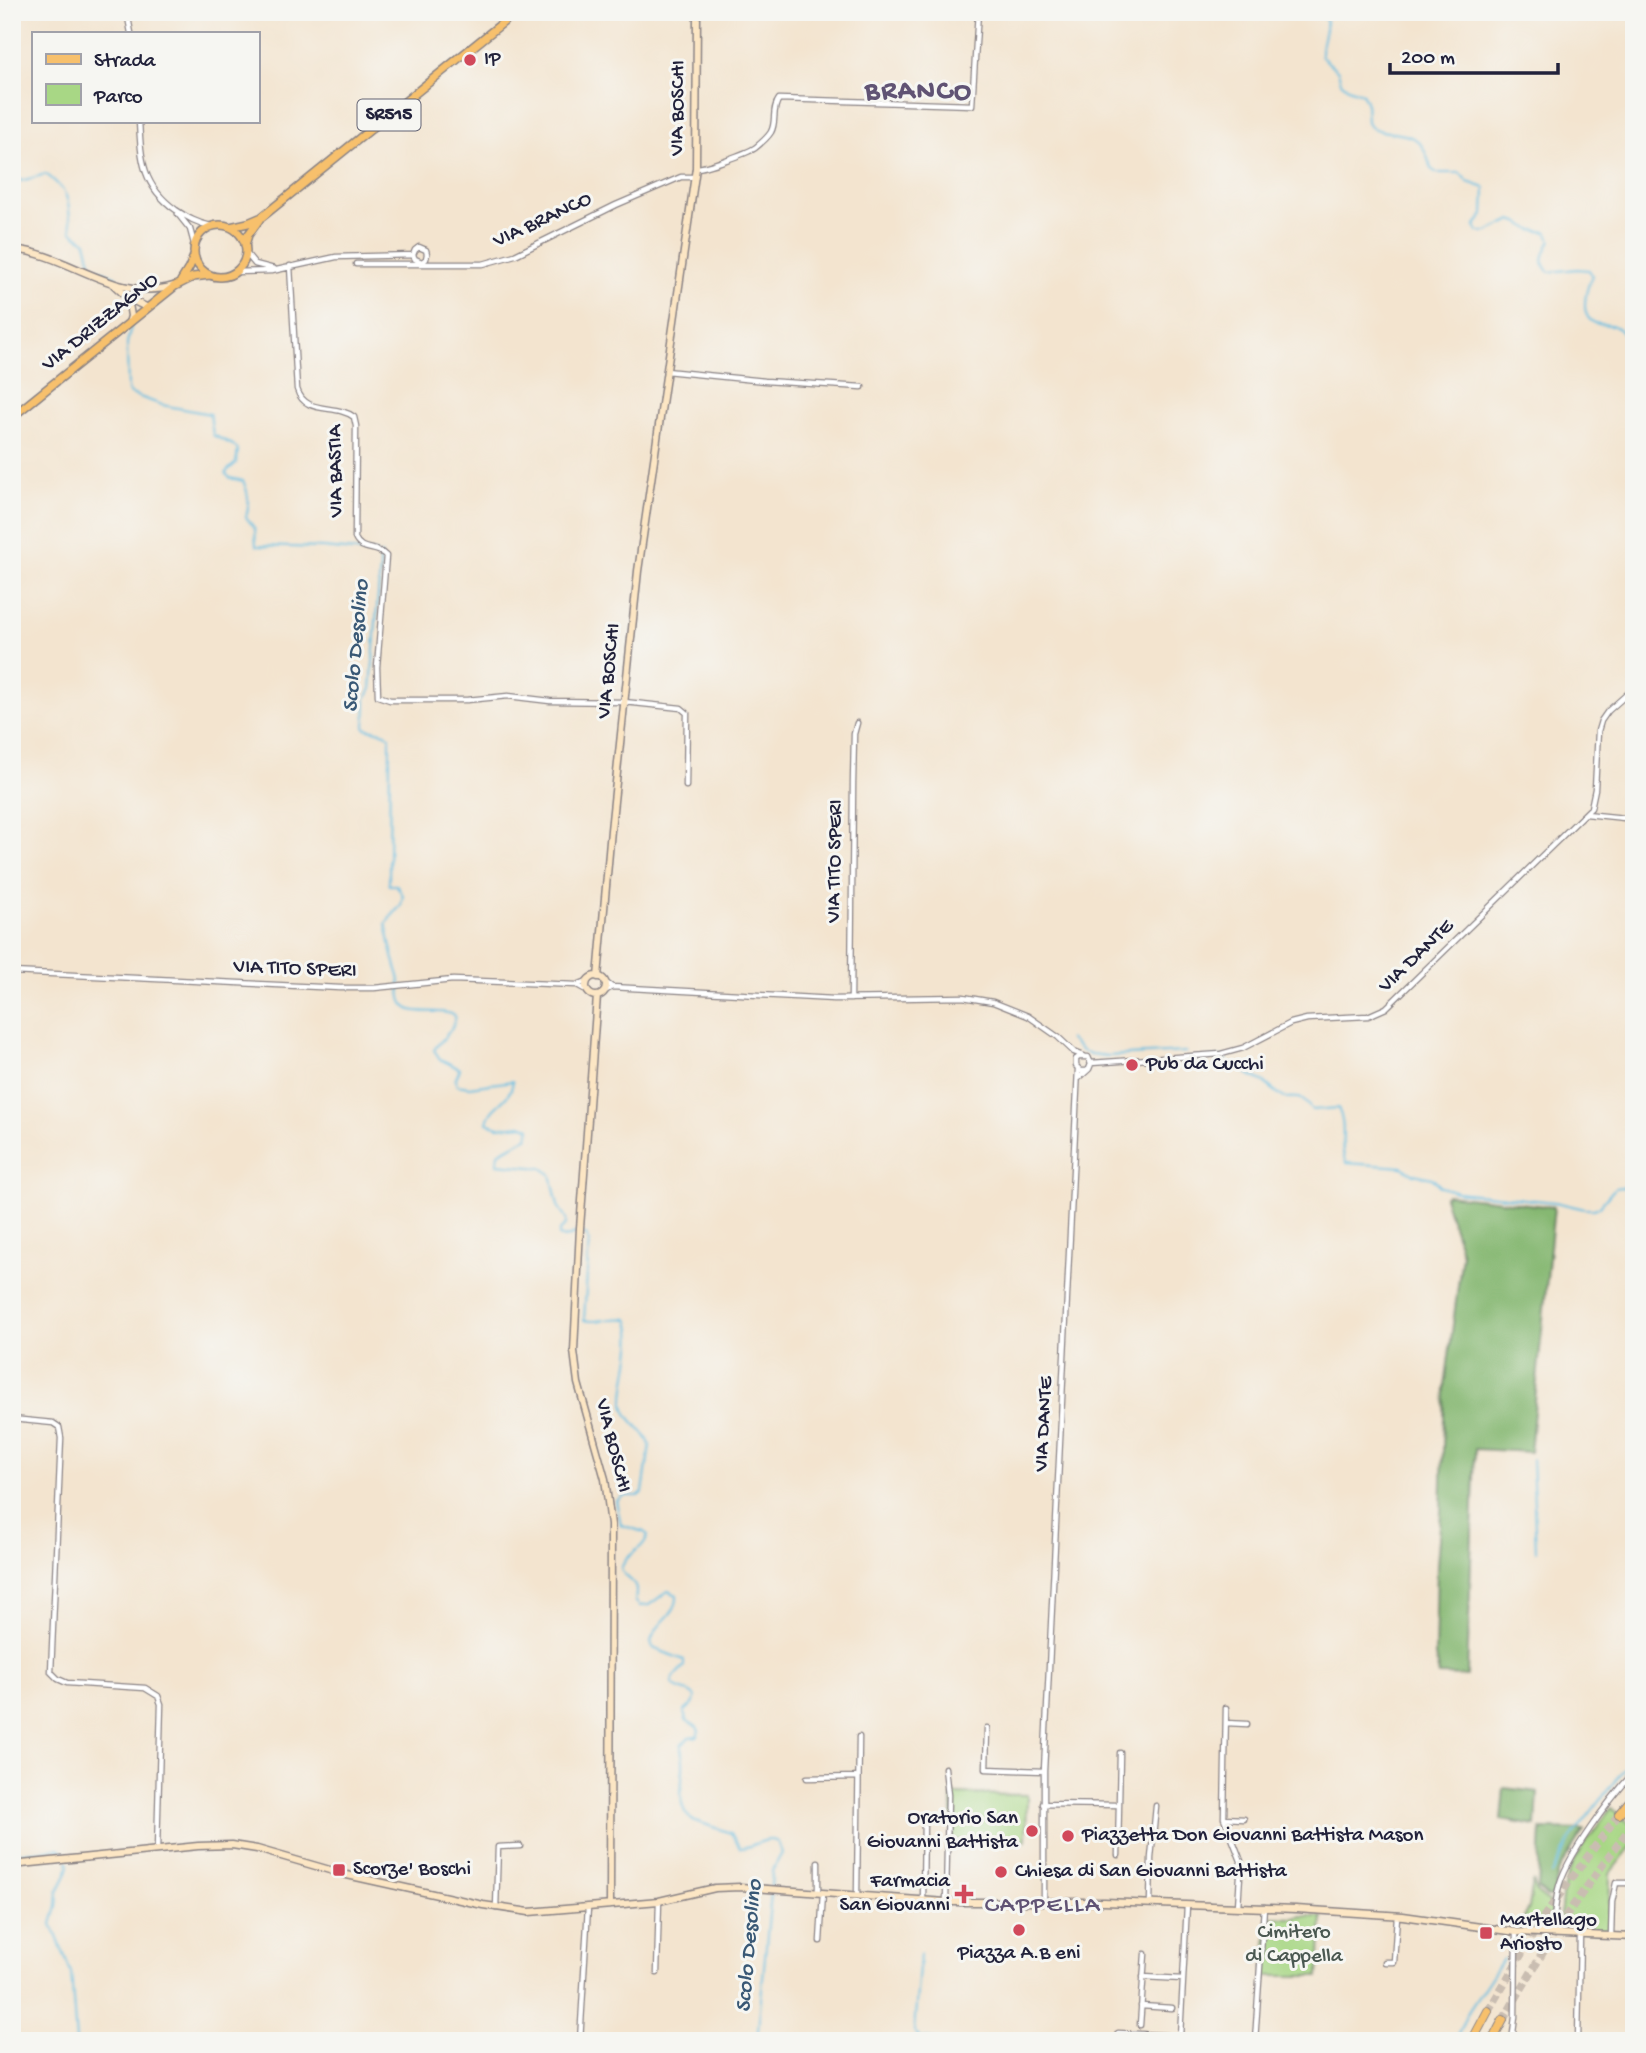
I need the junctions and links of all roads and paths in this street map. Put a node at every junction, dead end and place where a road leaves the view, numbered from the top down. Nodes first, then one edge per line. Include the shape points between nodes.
1 (127, 12) edge
2 (516, 12) edge
3 (697, 12) edge
4 (978, 12) edge
5 (131, 32) edge
6 (139, 122) edge
7 (695, 168) junction
8 (695, 177) junction
9 (173, 208) junction
10 (262, 217) junction
11 (211, 226) junction
12 (230, 227) junction
13 (194, 244) junction
14 (12, 249) edge
15 (245, 249) junction
16 (413, 255) dead end
17 (194, 256) junction
18 (356, 264) dead end
19 (290, 266) junction
20 (279, 269) junction
21 (235, 272) junction
22 (210, 275) junction
23 (113, 283) junction
24 (178, 284) junction
25 (128, 298) junction
26 (148, 308) junction
27 (128, 323) junction
28 (666, 371) junction
29 (862, 387) dead end
30 (12, 417) edge
31 (1634, 688) edge
32 (624, 702) junction
33 (858, 723) dead end
34 (686, 786) dead end
35 (1586, 814) junction
36 (1634, 819) edge
37 (12, 972) edge
38 (598, 977) junction
39 (587, 981) junction
40 (605, 982) junction
41 (577, 985) junction
42 (612, 987) junction
43 (586, 990) junction
44 (604, 991) junction
45 (597, 996) junction
46 (851, 999) junction
47 (1073, 1052) junction
48 (1084, 1056) junction
49 (1075, 1062) junction
50 (1091, 1063) junction
51 (1078, 1069) junction
52 (1086, 1071) junction
53 (1078, 1078) junction
54 (12, 1419) edge
55 (1226, 1708) dead end
56 (1226, 1723) junction
57 (1247, 1724) dead end
58 (987, 1728) dead end
59 (859, 1737) dead end
60 (1120, 1753) dead end
61 (945, 1768) dead end
62 (1044, 1770) junction
63 (1634, 1772) edge
64 (858, 1777) junction
65 (807, 1779) dead end
66 (1634, 1796) edge
67 (1043, 1804) junction
68 (1119, 1804) junction
69 (1156, 1806) dead end
70 (1619, 1814) tunnel mouth
71 (924, 1815) dead end
72 (1224, 1818) junction
73 (1244, 1819) dead end
74 (520, 1846) dead end
75 (157, 1850) junction
76 (1118, 1855) dead end
77 (818, 1862) dead end
78 (12, 1865) edge
79 (1634, 1882) edge
80 (821, 1892) junction
81 (857, 1895) junction
82 (923, 1900) junction
83 (659, 1901) junction
84 (946, 1902) junction
85 (1044, 1902) junction
86 (1150, 1903) junction
87 (1187, 1904) junction
88 (610, 1905) junction
89 (1238, 1906) junction
90 (588, 1907) junction
91 (496, 1908) junction
92 (1264, 1908) junction
93 (1397, 1916) junction
94 (1516, 1932) junction
95 (1553, 1933) junction
96 (1580, 1935) junction
97 (1611, 1936) junction
98 (1634, 1937) edge
99 (820, 1941) dead end
100 (1144, 1954) dead end
101 (1385, 1962) dead end
102 (657, 1973) dead end
103 (1143, 1977) junction
104 (1183, 1979) junction
105 (1141, 2006) junction
106 (1172, 2008) dead end
107 (1488, 2011) tunnel mouth
108 (1503, 2020) tunnel mouth
109 (1140, 2025) dead end
110 (1161, 2038) edge
111 (580, 2041) edge
112 (1116, 2041) edge
113 (1255, 2041) edge
114 (1472, 2041) edge
115 (1492, 2041) edge
116 (1512, 2041) edge
117 (1578, 2041) edge

1 - 5 street
2 - 10 main road, SR515
3 - 7 street, VIA BOSCHI
4 - 7 street via 972,105 779,99 771,133 754,149
6 - 9 street via 149,183
7 - 8 street, VIA BOSCHI
8 - 18 street, VIA BRANCO via 681,177 499,261
8 - 28 street, VIA BOSCHI
9 - 11 street
9 - 13 street via 190,229
10 - 12 main road
10 - 15 main road via 248,235
11 - 12 main road
11 - 13 main road
12 - 15 main road via 242,238
13 - 17 main road
14 - 23 street via 35,253
15 - 20 street via 255,264
15 - 21 main road
16 - 19 street via 336,257
17 - 22 main road
17 - 24 main road, VIA DRIZZAGNO
19 - 20 street
19 - 32 street, VIA BASTIA via 299,397 313,407 354,416 355,538 362,548 386,556 378,696 390,700 508,696
20 - 21 street
21 - 22 main road
22 - 24 main road, VIA DRIZZAGNO
23 - 24 street via 150,291
23 - 25 street
24 - 26 main road, VIA DRIZZAGNO
25 - 26 street
25 - 27 street
26 - 27 main road, VIA DRIZZAGNO
27 - 30 main road, VIA DRIZZAGNO
28 - 29 street
28 - 32 street, VIA BOSCHI
31 - 35 street, VIA DANTE via 1601,721 1595,789
32 - 34 street via 671,706 687,713
32 - 38 street, VIA BOSCHI
33 - 46 street, VIA TITO SPERI via 854,734
35 - 36 street
35 - 50 street, VIA DANTE via 1386,1009 1368,1016 1307,1018 1221,1054
37 - 41 street, VIA TITO SPERI via 340,988 461,980
38 - 39 street
38 - 40 street
39 - 41 street, VIA TITO SPERI
39 - 43 street
40 - 42 street
40 - 44 street
41 - 43 street, VIA TITO SPERI
42 - 44 street
42 - 46 street
43 - 45 street
44 - 45 street
45 - 88 street, VIA BOSCHI via 575,1351 611,1525
46 - 47 street via 936,996 993,1002 1028,1016
47 - 48 street
47 - 49 street
48 - 49 street
48 - 50 street
49 - 51 street
50 - 52 street
51 - 52 street
51 - 53 street, VIA DANTE
52 - 53 street
53 - 62 street, VIA DANTE
54 - 75 street via 53,1423 61,1438 51,1672 67,1683 145,1688 158,1696 161,1704
55 - 56 street
56 - 57 street
56 - 72 street
58 - 62 street via 986,1769
59 - 64 street
60 - 68 street
61 - 84 street
62 - 67 street, VIA DANTE
63 - 95 street via 1565,1869
64 - 65 street
64 - 81 street
66 - 70 highway
67 - 68 street
67 - 85 street, VIA DANTE
68 - 76 street
69 - 86 street
71 - 82 street
72 - 73 street
72 - 89 street via 1241,1861
74 - 91 street via 498,1847
75 - 78 street
75 - 91 street via 244,1846 346,1875
77 - 80 street
79 - 97 street via 1616,1883
80 - 81 street
80 - 83 street via 728,1887
80 - 99 street
81 - 82 street
82 - 84 street
83 - 88 street
83 - 102 street
84 - 85 street
85 - 86 street
86 - 87 street
87 - 89 street
87 - 104 street
88 - 90 street
89 - 92 street
90 - 91 street via 528,1912
90 - 111 street
92 - 93 street
92 - 113 street
93 - 94 street
93 - 101 street via 1394,1962
94 - 95 street
94 - 116 street
95 - 96 street
96 - 97 street
96 - 117 street
97 - 98 street
100 - 103 street
103 - 104 street
103 - 105 street
104 - 110 street via 1180,2036
105 - 106 street
105 - 109 street
107 - 114 highway
108 - 115 highway
110 - 112 street via 1118,2033

